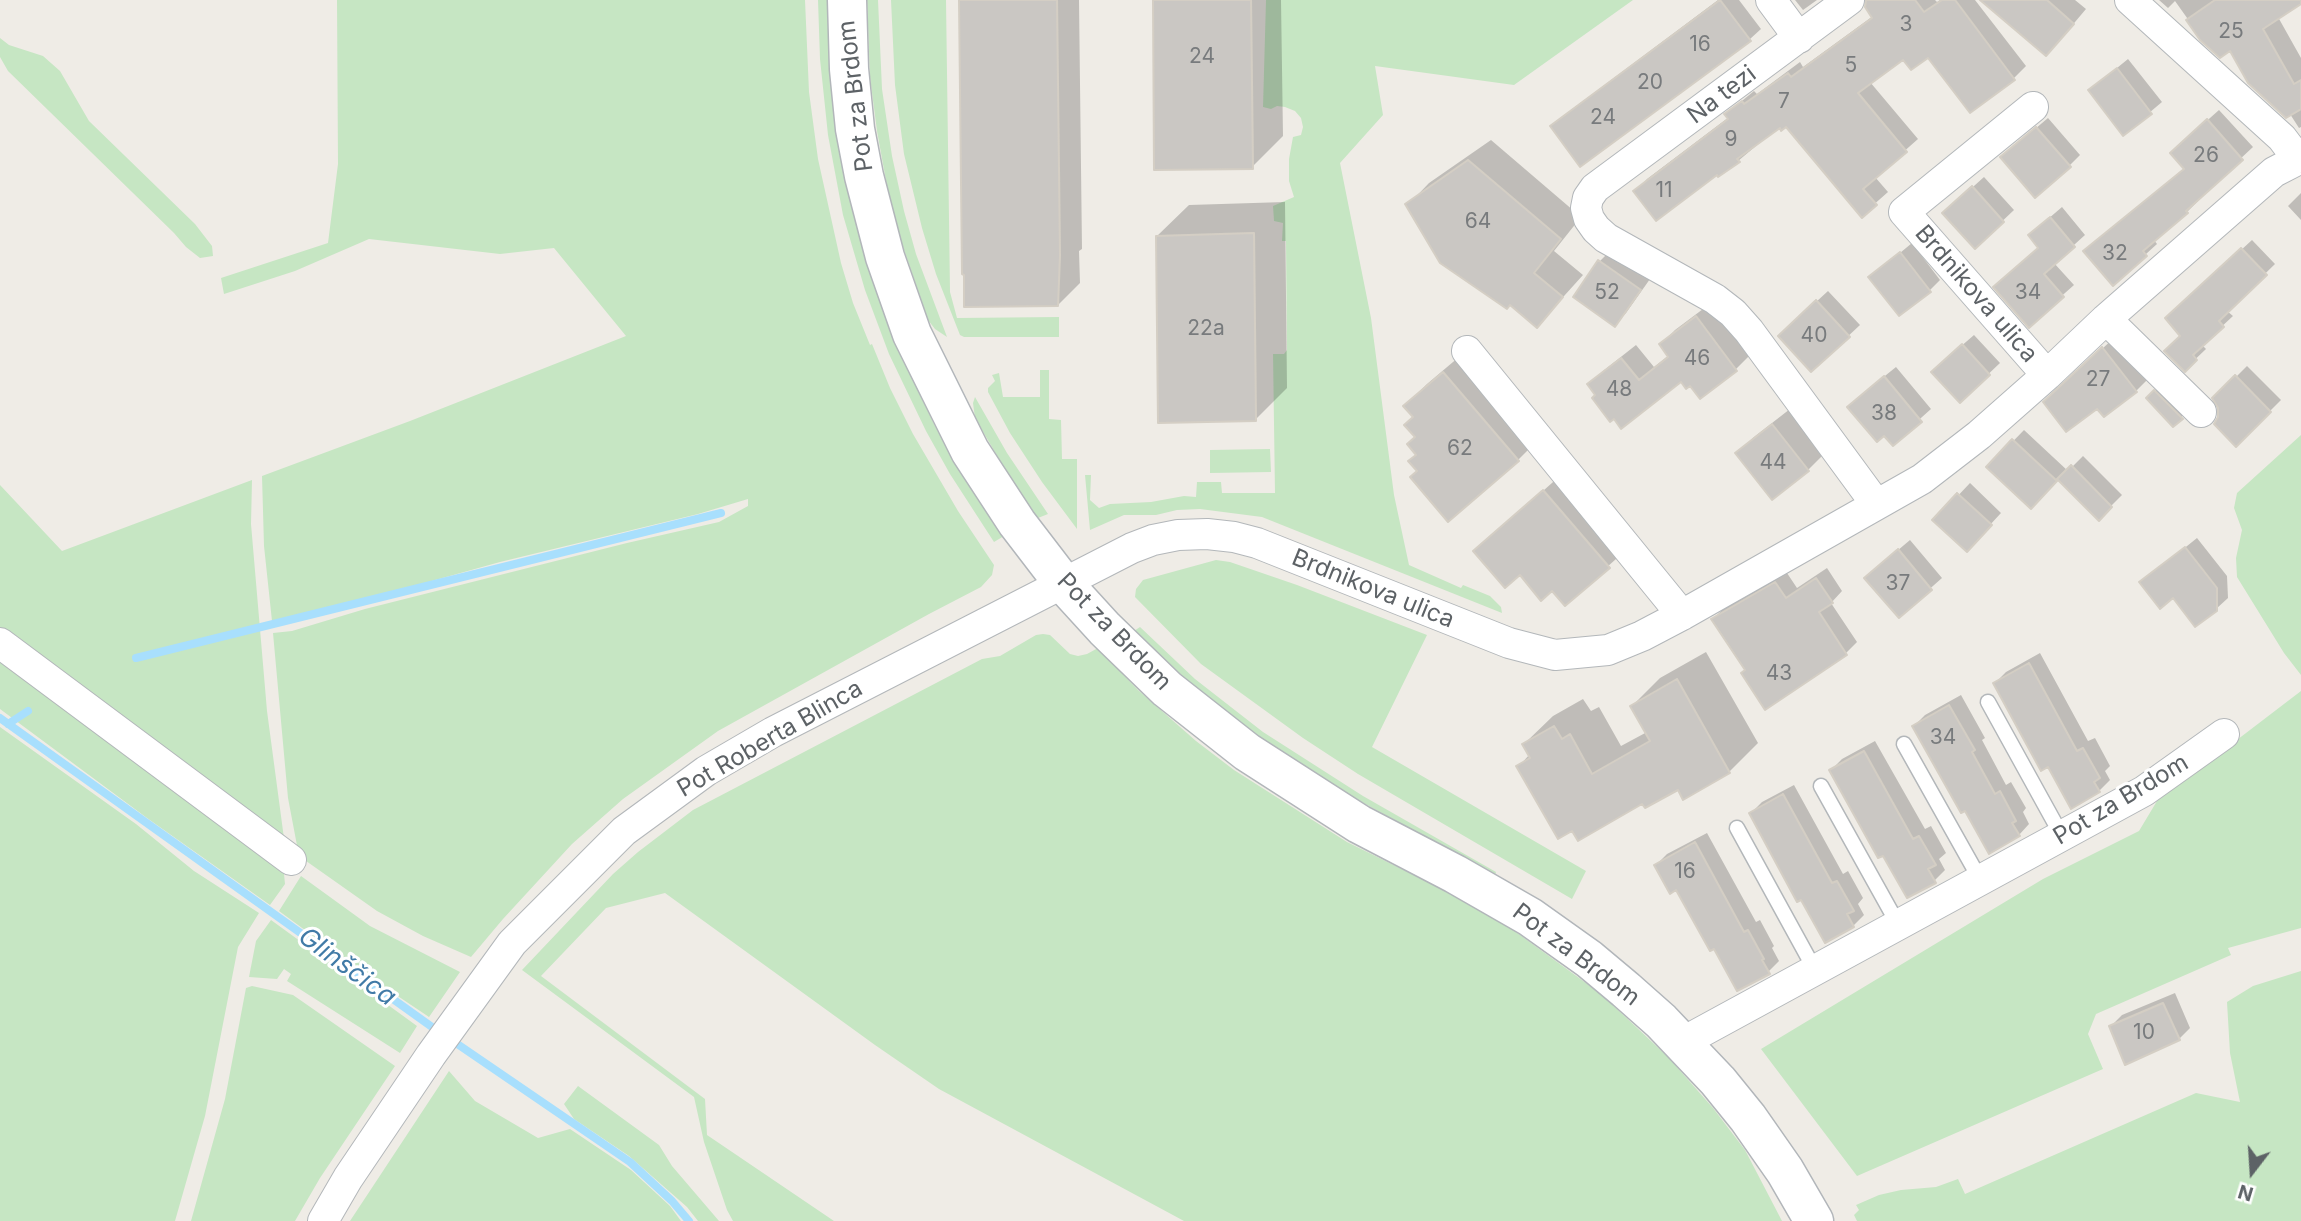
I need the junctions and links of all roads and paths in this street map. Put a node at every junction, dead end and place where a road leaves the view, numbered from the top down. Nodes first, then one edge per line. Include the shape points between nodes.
1 (847, 0) edge
2 (1771, 0) edge
3 (1849, 0) edge
4 (2130, 0) edge
5 (1800, 38) junction
6 (2033, 107) dead end
7 (2299, 158) edge
8 (2106, 319) junction
9 (1467, 351) dead end
10 (2047, 375) junction
11 (2201, 412) dead end
12 (1876, 504) junction
13 (1063, 583) junction
14 (1682, 615) junction
15 (0, 643) edge
16 (1988, 702) dead end
17 (2224, 734) dead end
18 (1904, 744) dead end
19 (1821, 786) dead end
20 (1737, 828) dead end
21 (2063, 836) junction
22 (291, 860) dead end
23 (1980, 881) junction
24 (1899, 926) junction
25 (1815, 971) junction
26 (1682, 1042) junction
27 (323, 1221) edge
28 (1814, 1221) edge

1 - 13 main road, Pot za Brdom via 859,152 885,257 912,334 970,451
2 - 5 street
3 - 5 street, Na tezi
4 - 7 street
5 - 12 street, Na tezi via 1595,188 1586,208 1589,219 1606,238 1733,313
6 - 10 street, Brdnikova ulica via 1904,212
7 - 8 street, Brdnikova ulica via 2274,172
8 - 10 street, Brdnikova ulica
8 - 11 street
9 - 14 street
10 - 12 street, Brdnikova ulica via 1922,479
12 - 14 street, Brdnikova ulica
13 - 14 street, Brdnikova ulica via 1140,544 1207,534 1257,543 1509,642 1555,655 1608,650
13 - 26 main road, Pot za Brdom via 1167,689 1247,752 1341,814 1530,918 1608,974
13 - 27 street, Pot Roberta Blinca via 773,732 706,771 604,848 512,943 456,1018
15 - 22 street
16 - 21 lane
17 - 21 street, Pot za Brdom via 2144,791
18 - 23 lane
19 - 24 lane
20 - 25 lane
21 - 23 street, Pot za Brdom
23 - 24 street, Pot za Brdom
24 - 25 street, Pot za Brdom
25 - 26 street, Pot za Brdom
26 - 28 main road, Pot za Brdom via 1748,1118

